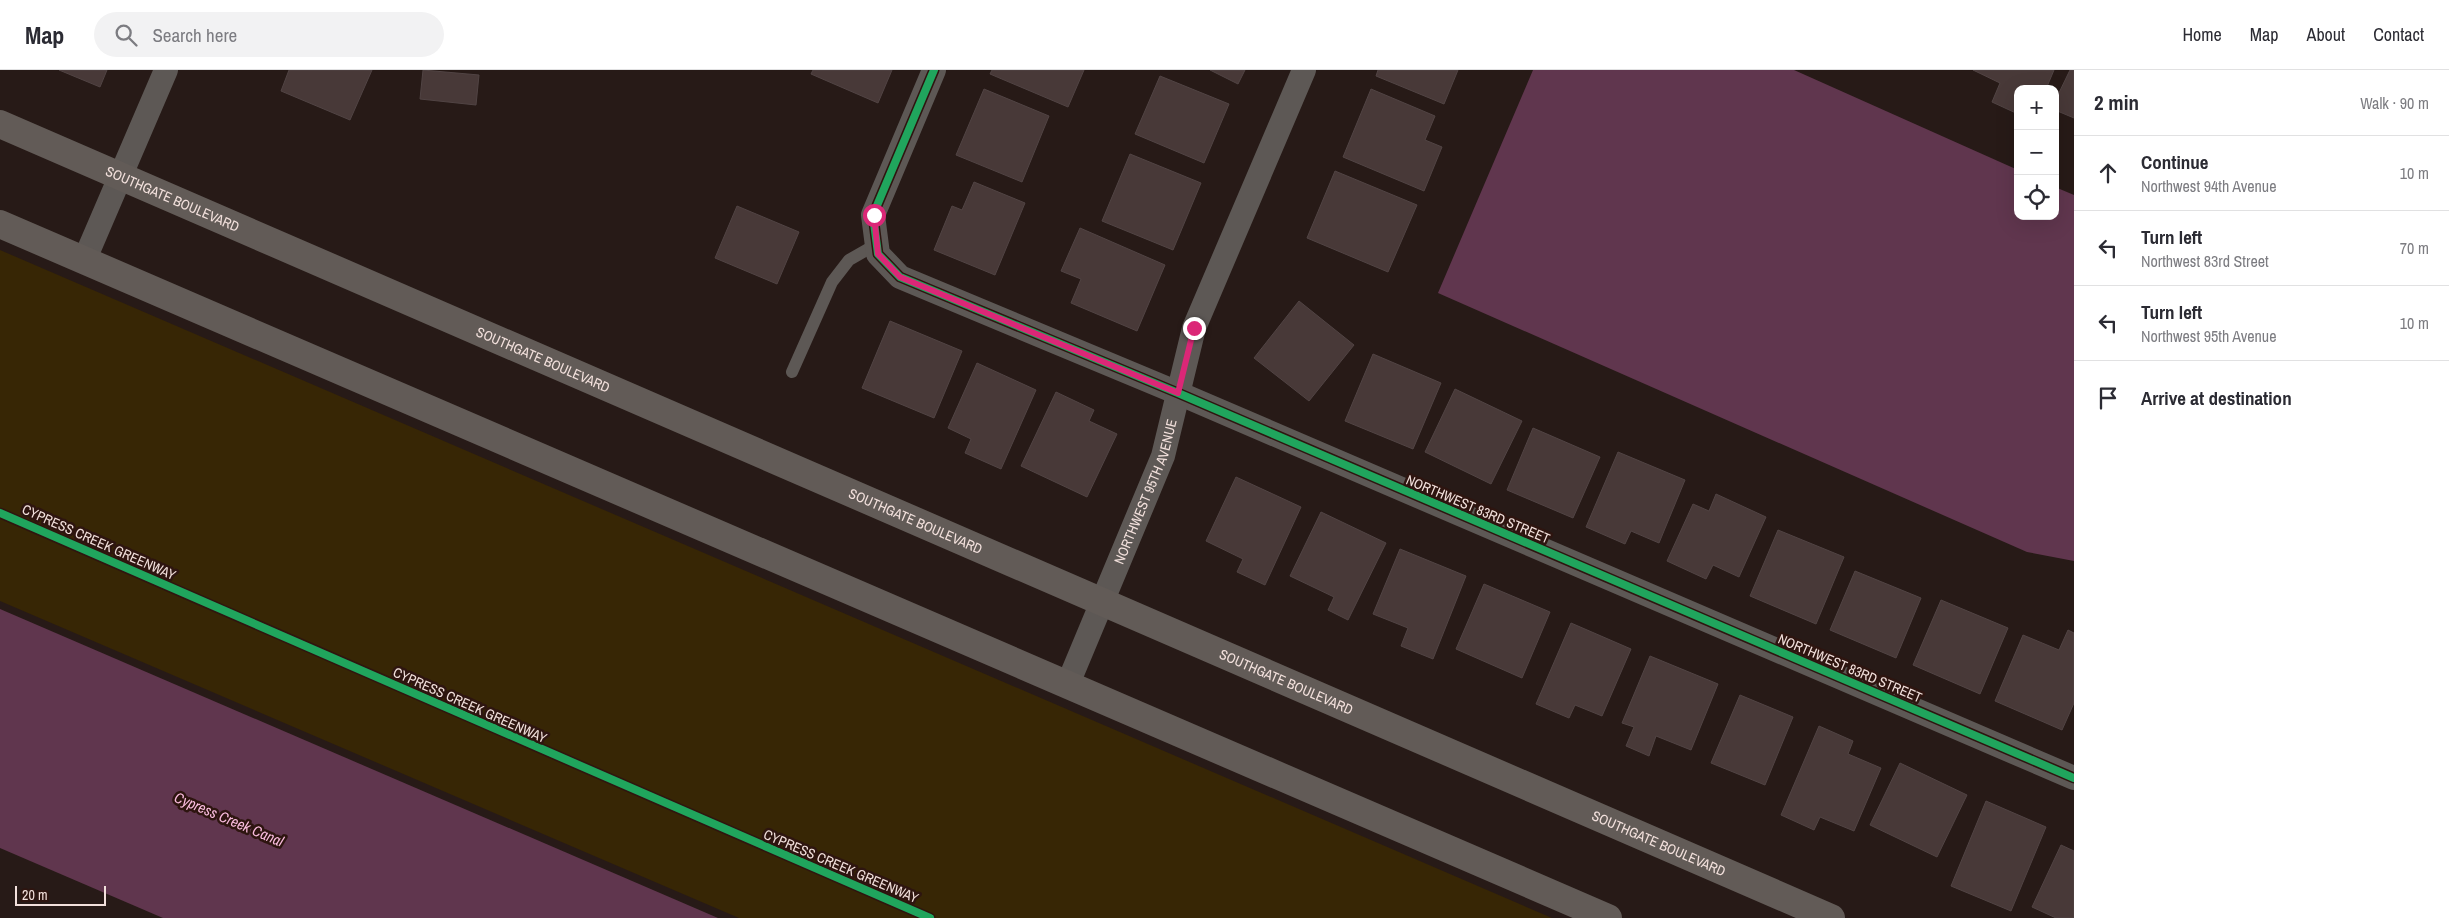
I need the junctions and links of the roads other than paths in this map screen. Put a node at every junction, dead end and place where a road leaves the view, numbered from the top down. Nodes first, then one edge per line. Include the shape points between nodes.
1 (166, 70) edge
2 (934, 70) edge
3 (1304, 70) edge
4 (0, 124) edge
5 (122, 176) junction
6 (0, 224) edge
7 (877, 249) junction
8 (84, 260) junction
9 (792, 372) dead end
10 (1178, 393) junction
11 (1104, 603) junction
12 (1067, 686) junction
13 (2074, 778) edge
14 (1608, 918) edge
15 (1831, 918) edge

1 - 5 street
2 - 7 street via 874,215
3 - 10 street, NORTHWEST 95TH AVENUE via 1194,328
4 - 5 main road, SOUTHGATE BOULEVARD
5 - 8 street
5 - 11 main road, SOUTHGATE BOULEVARD
6 - 8 main road
7 - 9 lane via 849,260 832,282
7 - 10 street, NORTHWEST 83RD STREET via 900,277
8 - 12 main road
10 - 11 street, NORTHWEST 95TH AVENUE via 1163,456
10 - 13 street, NORTHWEST 83RD STREET
11 - 12 street, NORTHWEST 95TH AVENUE
11 - 15 main road, SOUTHGATE BOULEVARD
12 - 14 main road

